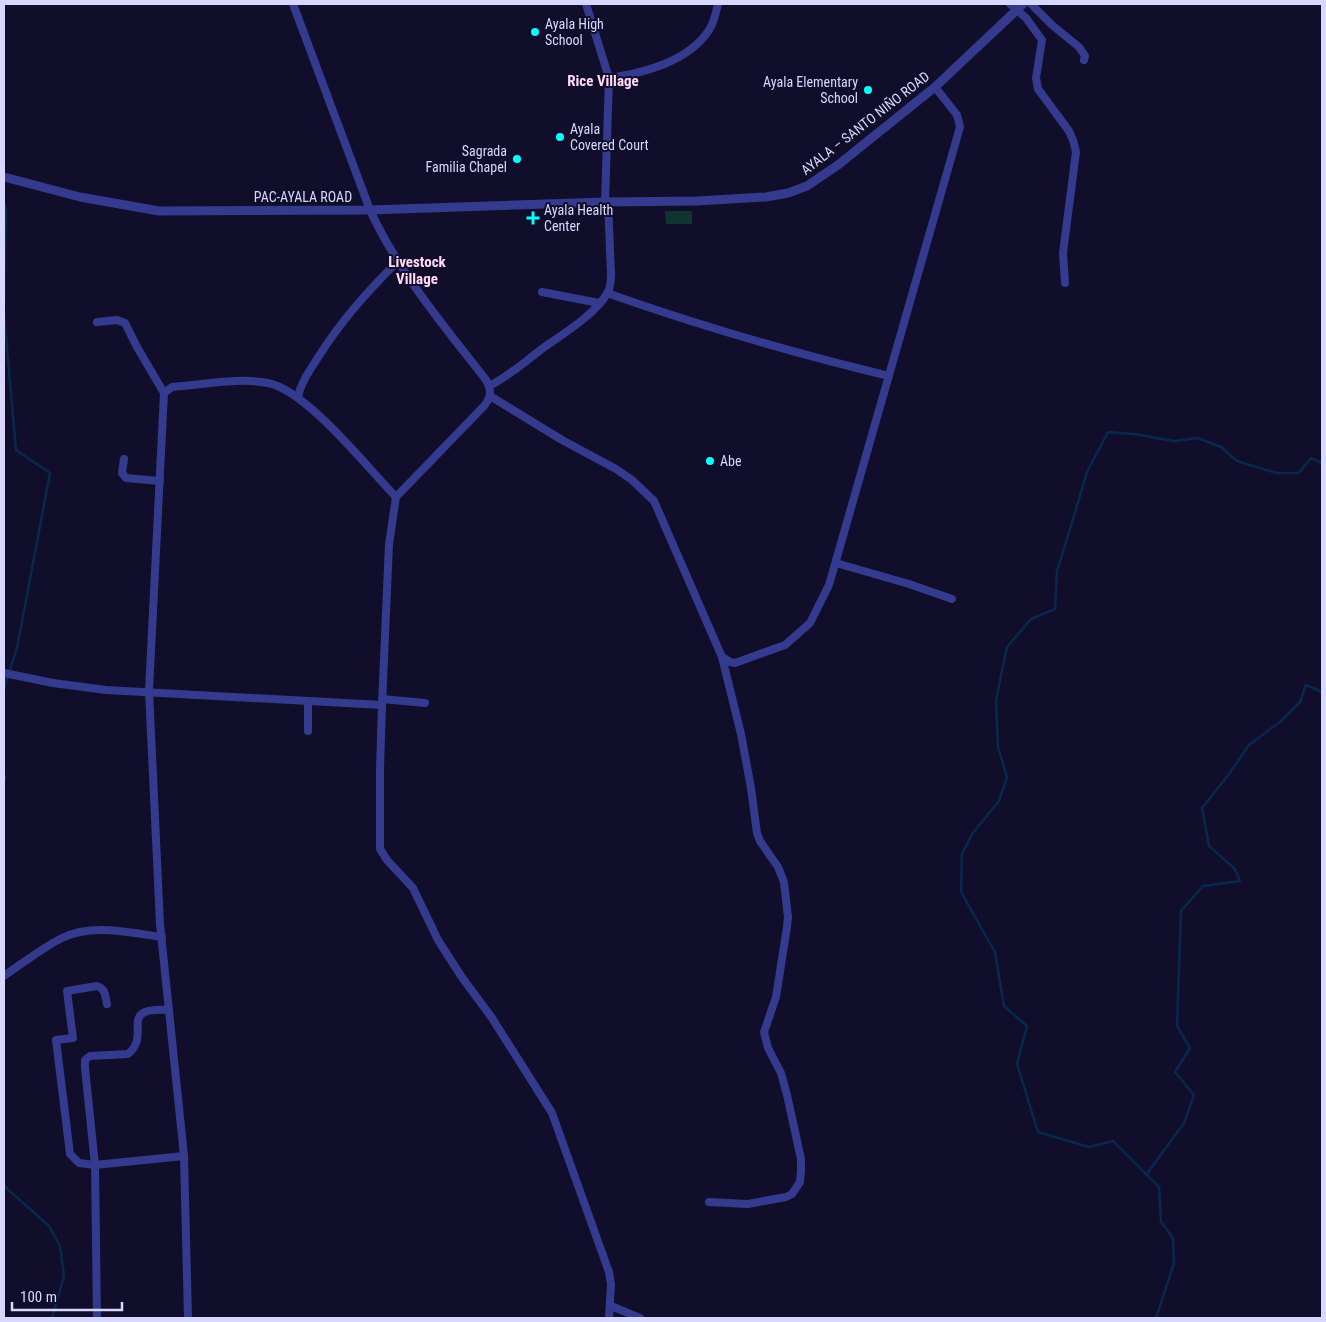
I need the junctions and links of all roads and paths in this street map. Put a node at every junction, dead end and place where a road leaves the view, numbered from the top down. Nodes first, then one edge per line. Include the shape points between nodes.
1 (293, 4) edge
2 (586, 4) edge
3 (718, 4) edge
4 (1031, 4) edge
5 (1017, 6) edge
6 (1084, 60) dead end
7 (609, 78) junction
8 (935, 87) junction
9 (4, 169) edge
10 (6, 177) edge
11 (607, 202) junction
12 (370, 210) junction
13 (397, 262) junction
14 (1065, 283) dead end
15 (542, 292) dead end
16 (607, 293) junction
17 (599, 303) junction
18 (97, 322) dead end
19 (889, 376) junction
20 (489, 386) junction
21 (164, 393) junction
22 (490, 396) junction
23 (298, 397) junction
24 (124, 459) dead end
25 (160, 481) junction
26 (396, 497) junction
27 (836, 563) junction
28 (952, 599) dead end
29 (722, 657) junction
30 (4, 673) edge
31 (149, 692) junction
32 (308, 701) junction
33 (382, 702) junction
34 (426, 703) dead end
35 (308, 731) dead end
36 (162, 937) junction
37 (4, 976) edge
38 (107, 1004) dead end
39 (170, 1010) junction
40 (184, 1156) junction
41 (95, 1164) junction
42 (709, 1202) dead end
43 (611, 1306) junction
44 (97, 1318) edge
45 (188, 1318) edge
46 (609, 1318) edge
47 (640, 1318) edge

1 - 12 street
2 - 7 street
3 - 7 street via 710,29 695,46 668,62 630,75
4 - 6 street via 1079,47
5 - 8 street, AYALA – SANTO NIÑO ROAD
5 - 14 street via 1042,40 1036,78 1038,89 1074,140 1076,152 1063,254
7 - 11 street
8 - 11 street, AYALA – SANTO NIÑO ROAD via 838,165 807,186 788,193 698,201
8 - 19 street via 957,115 960,127
9 - 10 street
10 - 12 street, PAC-AYALA ROAD via 80,197 159,211
11 - 12 street, PAC-AYALA ROAD
11 - 16 street via 611,273
12 - 13 street
13 - 20 street
13 - 23 street via 352,309 329,339 300,386
15 - 17 street
16 - 17 street
16 - 19 street via 732,334
17 - 20 street via 569,329
18 - 21 street via 117,320 126,323
19 - 27 street
20 - 22 street
21 - 23 street via 172,387 243,381 269,383
21 - 25 street
22 - 26 street via 479,412
22 - 29 street via 616,469 652,498
23 - 26 street
24 - 25 street via 122,473 126,478
25 - 31 street
26 - 33 street via 389,544
27 - 28 street
27 - 29 street via 810,623 786,645 734,663
29 - 42 street via 741,734 757,833 778,867 786,890 788,917 783,955 776,997 764,1032 785,1087 801,1171 796,1188 786,1197 748,1204
30 - 31 street via 106,690
31 - 32 street
31 - 36 street
32 - 33 street
32 - 35 street
33 - 34 street
33 - 43 street via 380,849 413,888 438,940 552,1113 609,1272
36 - 37 street via 103,930 79,932 63,937
36 - 39 street
38 - 41 street via 104,990 97,986 68,991 73,1038 56,1040 70,1154 79,1163
39 - 40 street
39 - 41 street via 143,1012 139,1017 136,1043 128,1054 90,1056 85,1060
40 - 41 street
40 - 45 street
41 - 44 street
43 - 46 street
43 - 47 street

